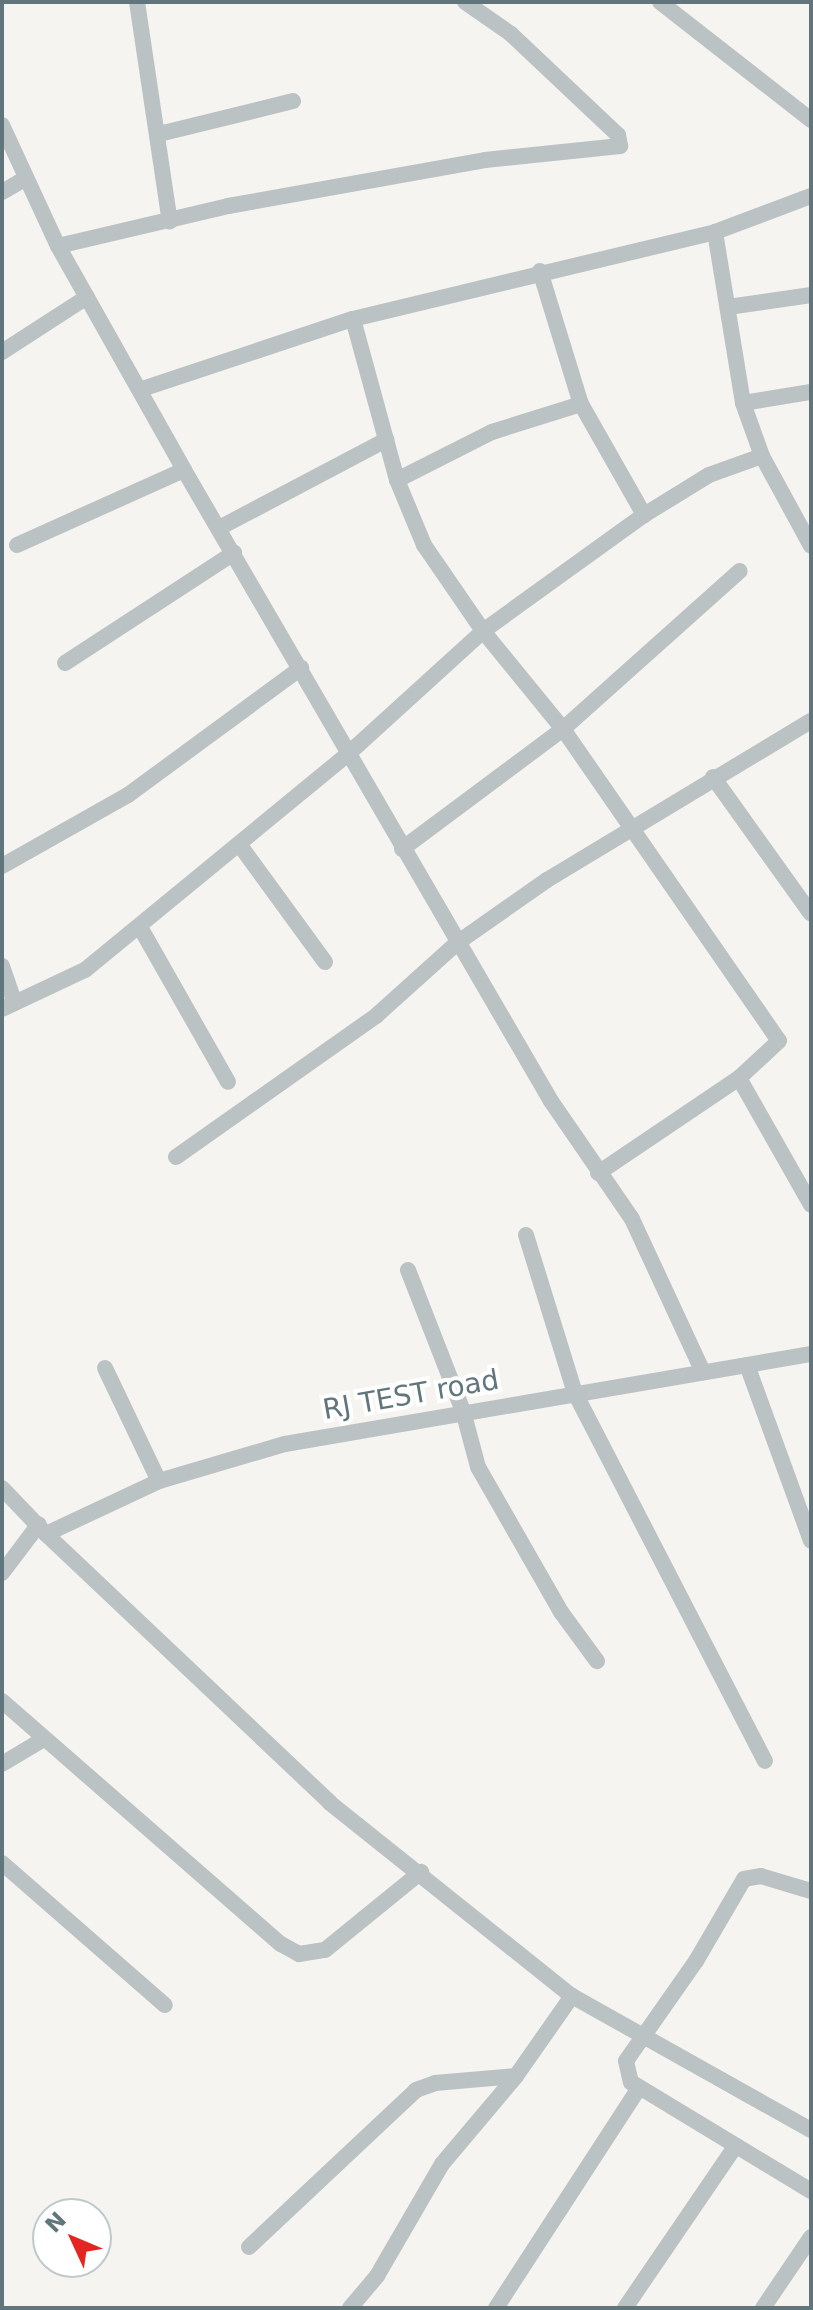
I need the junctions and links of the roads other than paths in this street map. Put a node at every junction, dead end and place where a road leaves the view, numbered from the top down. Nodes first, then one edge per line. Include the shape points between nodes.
1 (137, 2) edge
2 (465, 2) edge
3 (660, 2) edge
4 (293, 101) dead end
5 (811, 120) edge
6 (2, 125) edge
7 (159, 134) junction
8 (26, 178) junction
9 (2, 192) edge
10 (811, 196) edge
11 (170, 222) junction
12 (715, 232) junction
13 (58, 246) junction
14 (540, 271) junction
15 (811, 295) edge
16 (87, 297) junction
17 (728, 307) junction
18 (353, 319) junction
19 (2, 352) edge
20 (142, 389) junction
21 (811, 392) edge
22 (743, 403) junction
23 (581, 404) junction
24 (386, 440) junction
25 (762, 456) junction
26 (184, 470) junction
27 (397, 480) junction
28 (644, 515) junction
29 (221, 527) junction
30 (17, 545) dead end
31 (811, 546) edge
32 (234, 553) junction
33 (740, 571) dead end
34 (483, 631) junction
35 (65, 663) dead end
36 (301, 668) junction
37 (811, 721) edge
38 (563, 729) junction
39 (348, 754) junction
40 (713, 777) junction
41 (631, 826) junction
42 (239, 844) junction
43 (402, 849) junction
44 (2, 866) edge
45 (811, 914) edge
46 (140, 927) junction
47 (457, 943) junction
48 (325, 962) dead end
49 (2, 966) edge
50 (9, 1006) edge
51 (739, 1078) junction
52 (228, 1082) dead end
53 (176, 1157) dead end
54 (598, 1173) junction
55 (811, 1205) edge
56 (526, 1235) dead end
57 (408, 1270) dead end
58 (811, 1354) edge
59 (747, 1365) junction
60 (105, 1368) dead end
61 (703, 1372) junction
62 (575, 1393) junction
63 (463, 1411) junction
64 (159, 1481) junction
65 (2, 1488) edge
66 (42, 1529) junction
67 (811, 1541) edge
68 (2, 1573) edge
69 (597, 1661) dead end
70 (2, 1701) edge
71 (44, 1739) junction
72 (765, 1761) dead end
73 (2, 1764) edge
74 (2, 1863) edge
75 (421, 1872) junction
76 (811, 1891) edge
77 (572, 1996) junction
78 (165, 2005) dead end
79 (644, 2035) junction
80 (516, 2076) junction
81 (639, 2088) junction
82 (811, 2130) edge
83 (734, 2148) junction
84 (811, 2191) edge
85 (811, 2237) edge
86 (249, 2247) dead end
87 (350, 2308) edge
88 (496, 2308) edge
89 (625, 2308) edge
90 (763, 2308) edge

1 - 7 street
2 - 11 street via 511,34 618,135 620,146 485,160 228,206
3 - 5 street
4 - 7 street
6 - 8 street
7 - 11 street
8 - 9 street
8 - 13 street
10 - 12 street
11 - 13 street
12 - 14 street
12 - 17 street
13 - 16 street
14 - 18 street
14 - 23 street
15 - 17 street
16 - 19 street
16 - 20 street
17 - 22 street
18 - 20 street
18 - 24 street
20 - 26 street
21 - 22 street
22 - 25 street
23 - 27 street via 492,432
23 - 28 street
24 - 27 street
24 - 29 street
25 - 28 street via 709,475
25 - 31 street
26 - 29 street
26 - 30 street
27 - 34 street via 424,545
28 - 34 street
29 - 32 street
32 - 35 street
32 - 36 street
33 - 38 street
34 - 38 street
34 - 39 street
36 - 39 street
36 - 44 street via 128,795
37 - 40 street
38 - 41 street
38 - 43 street
39 - 42 street
39 - 43 street
40 - 41 street
40 - 45 street
41 - 47 street
41 - 51 street via 776,1032 777,1046
42 - 46 street
42 - 48 street
43 - 47 street
46 - 50 street via 85,970
46 - 52 street
47 - 53 street via 377,1015
47 - 54 street
49 - 50 street
51 - 54 street
51 - 55 street
54 - 61 street via 654,1257
56 - 62 street
57 - 63 street
58 - 59 street, RJ TEST road
59 - 61 street, RJ TEST road
59 - 67 street
60 - 64 street
61 - 62 street, RJ TEST road
62 - 63 street, RJ TEST road
62 - 72 street
63 - 64 street, RJ TEST road via 285,1444
63 - 69 street via 484,1478 561,1612
64 - 66 street, RJ TEST road
65 - 66 street
66 - 68 street
66 - 75 street via 321,1795
70 - 71 street
71 - 73 street
71 - 75 street via 299,1954 325,1950
74 - 78 street
75 - 77 street
76 - 79 street via 761,1876 744,1879
77 - 79 street
77 - 80 street
79 - 81 street via 626,2061 627,2073
79 - 82 street
80 - 86 street via 435,2083 416,2090
80 - 87 street via 442,2164 377,2276
81 - 83 street
81 - 88 street
83 - 84 street
83 - 89 street
85 - 90 street

